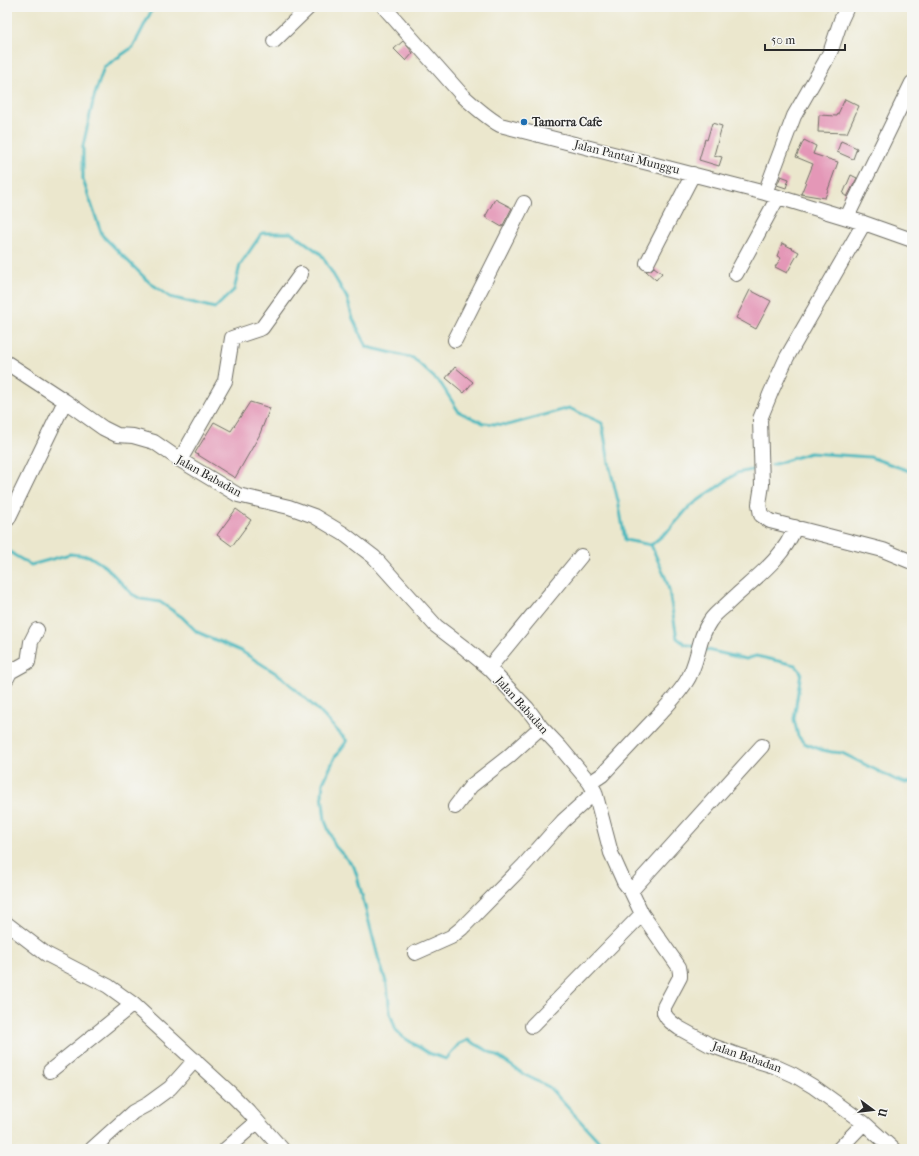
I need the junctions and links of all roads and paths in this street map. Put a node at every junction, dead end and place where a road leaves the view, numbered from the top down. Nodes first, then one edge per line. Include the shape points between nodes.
1 (309, 7) edge
2 (384, 7) edge
3 (847, 7) edge
4 (274, 41) dead end
5 (912, 83) edge
6 (693, 174) junction
7 (772, 195) junction
8 (524, 203) dead end
9 (847, 217) junction
10 (864, 223) junction
11 (912, 240) edge
12 (647, 262) dead end
13 (301, 274) dead end
14 (736, 274) dead end
15 (455, 340) dead end
16 (9, 369) edge
17 (65, 401) junction
18 (180, 460) junction
19 (8, 519) dead end
20 (795, 527) junction
21 (581, 556) dead end
22 (912, 562) edge
23 (37, 630) dead end
24 (490, 668) junction
25 (7, 678) edge
26 (541, 727) junction
27 (762, 746) dead end
28 (593, 787) junction
29 (455, 807) dead end
30 (630, 891) junction
31 (642, 914) junction
32 (7, 924) edge
33 (415, 954) dead end
34 (133, 1004) junction
35 (532, 1026) dead end
36 (195, 1060) junction
37 (50, 1071) dead end
38 (257, 1122) junction
39 (864, 1123) junction
40 (279, 1148) edge
41 (92, 1149) edge
42 (226, 1149) edge
43 (839, 1149) edge
44 (894, 1149) edge

1 - 4 street
2 - 6 street, Jalan Pantai Munggu via 462,95 492,121
3 - 7 street via 831,50 794,116
5 - 9 street
6 - 7 street, Jalan Pantai Munggu
6 - 12 street
7 - 9 street, Jalan Pantai Munggu
7 - 14 street
8 - 15 street
9 - 10 street, Jalan Pantai Munggu
10 - 11 street, Jalan Pantai Munggu
10 - 20 street via 786,357 760,419 761,515 770,521
13 - 18 street via 262,328 232,338 225,381
16 - 17 street, Jalan Babadan
17 - 18 street, Jalan Babadan via 103,428 117,434 154,442
17 - 19 street
18 - 24 street, Jalan Babadan via 238,495 289,507 314,516 344,534 374,557 436,626
20 - 22 street via 883,550
20 - 28 street via 778,557 711,620 686,682
21 - 24 street
23 - 25 street via 31,642 28,662 10,672
24 - 26 street, Jalan Babadan
26 - 28 street, Jalan Babadan
26 - 29 street via 471,786
27 - 30 street
28 - 30 street, Jalan Babadan via 611,853
28 - 33 street via 524,865 462,928 451,937
30 - 31 street, Jalan Babadan
31 - 35 street
31 - 39 street, Jalan Babadan via 679,967 680,978 664,1007 667,1018 679,1028 710,1045 794,1075
32 - 34 street via 46,954 108,986
34 - 36 street
34 - 37 street
36 - 38 street
36 - 41 street via 170,1088 133,1112
38 - 40 street
38 - 42 street
39 - 43 street
39 - 44 street, Jalan Babadan

